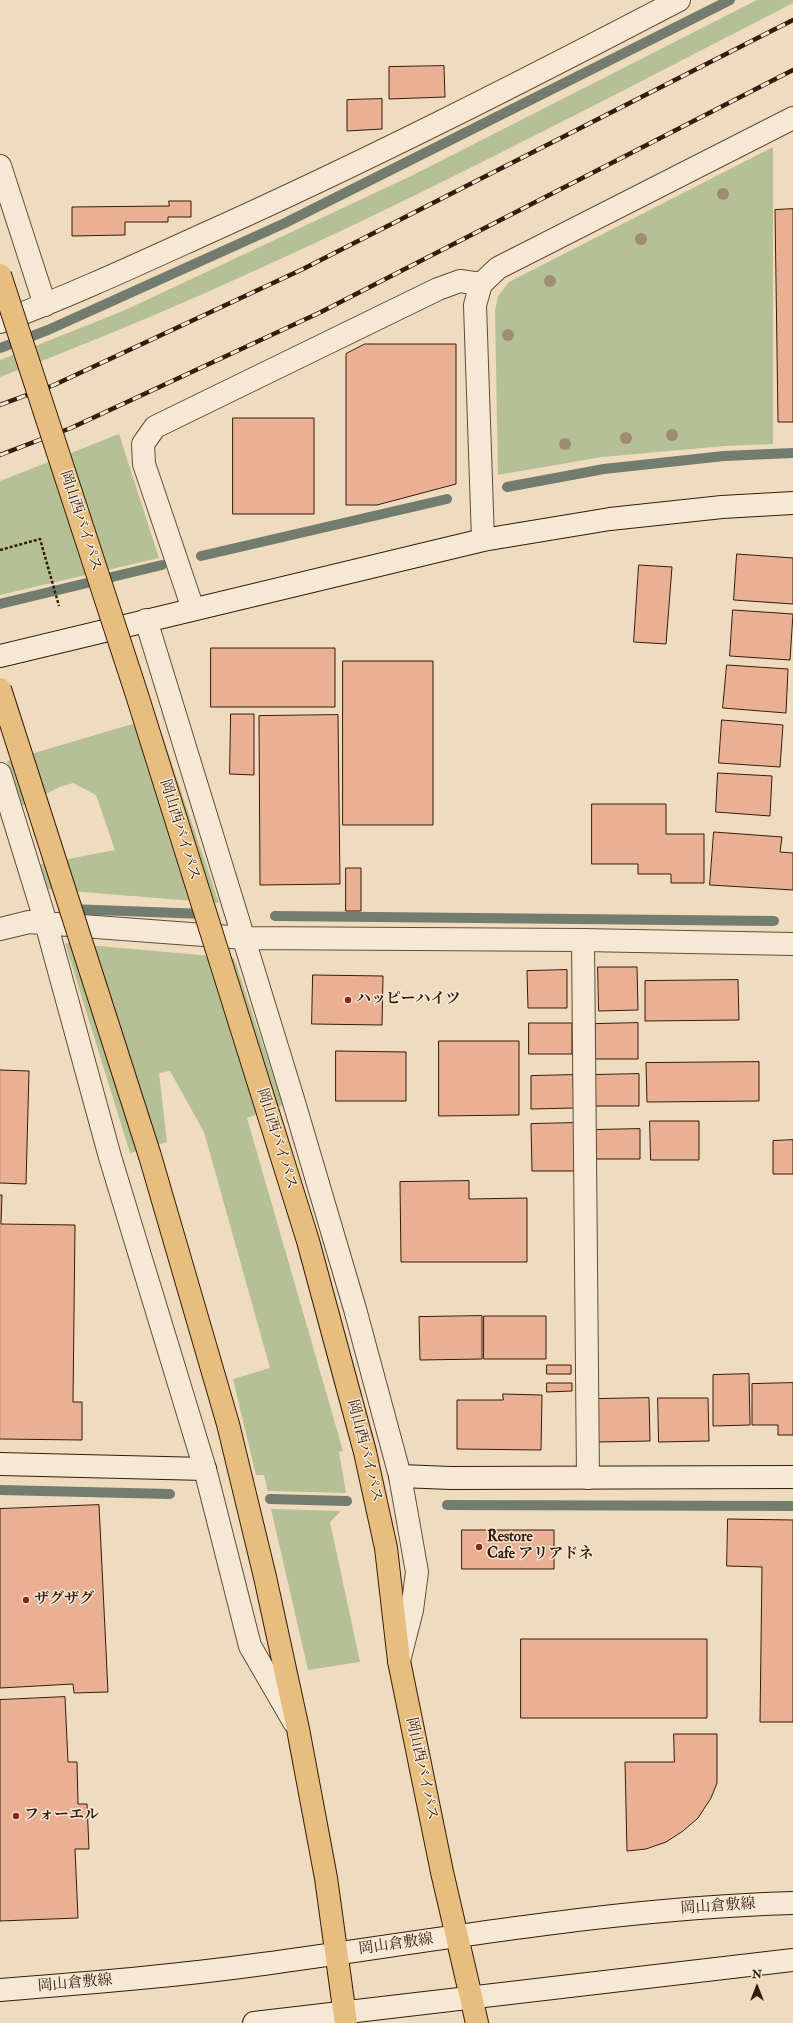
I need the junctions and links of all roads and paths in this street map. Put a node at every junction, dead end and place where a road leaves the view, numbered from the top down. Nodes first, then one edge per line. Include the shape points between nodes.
1 (679, 0) edge
2 (793, 118) edge
3 (0, 166) edge
4 (0, 274) edge
5 (481, 284) junction
6 (45, 305) junction
7 (0, 322) edge
8 (793, 503) edge
9 (483, 540) junction
10 (0, 550) edge
11 (59, 606) dead end
12 (193, 609) junction
13 (146, 620) junction
14 (0, 656) edge
15 (0, 689) edge
16 (0, 774) edge
17 (46, 923) junction
18 (0, 929) edge
19 (244, 938) junction
20 (583, 940) junction
21 (793, 944) edge
22 (0, 1464) edge
23 (206, 1468) junction
24 (400, 1476) junction
25 (793, 1477) edge
26 (588, 1478) junction
27 (399, 1661) junction
28 (298, 1728) junction
29 (793, 1902) edge
30 (457, 1937) junction
31 (337, 1954) junction
32 (793, 1960) edge
33 (0, 1990) edge
34 (471, 1996) junction
35 (345, 2018) edge
36 (254, 2023) edge
37 (477, 2023) edge

1 - 6 street via 524,81 280,200
2 - 5 street via 498,268
3 - 6 street
4 - 27 highway, 岡山西バイパス, bridge via 139,702 308,1241 365,1452 386,1548
5 - 9 street via 475,305
5 - 12 street via 460,282 438,289 156,427 143,444 144,464
6 - 7 street
8 - 9 street via 722,507 610,519
9 - 12 street
10 - 11 path via 40,539
12 - 13 street
13 - 14 street
13 - 19 street
15 - 28 highway, bridge via 150,1156 228,1424
16 - 17 street
17 - 18 street via 29,922
17 - 19 street
17 - 23 street via 110,1157
19 - 20 street
19 - 24 street via 355,1308
20 - 21 street
20 - 26 street
22 - 23 street
23 - 28 street via 250,1646
24 - 26 street
24 - 27 street via 417,1572 412,1610
25 - 26 street
27 - 30 highway, 岡山西バイパス
28 - 31 highway via 326,1878
29 - 30 street, 岡山倉敷線 via 670,1910
30 - 31 street, 岡山倉敷線
30 - 34 highway, 岡山西バイパス
31 - 33 street, 岡山倉敷線 via 143,1978
31 - 35 highway
32 - 34 street
34 - 35 street
34 - 37 highway, 岡山西バイパス
35 - 36 street

